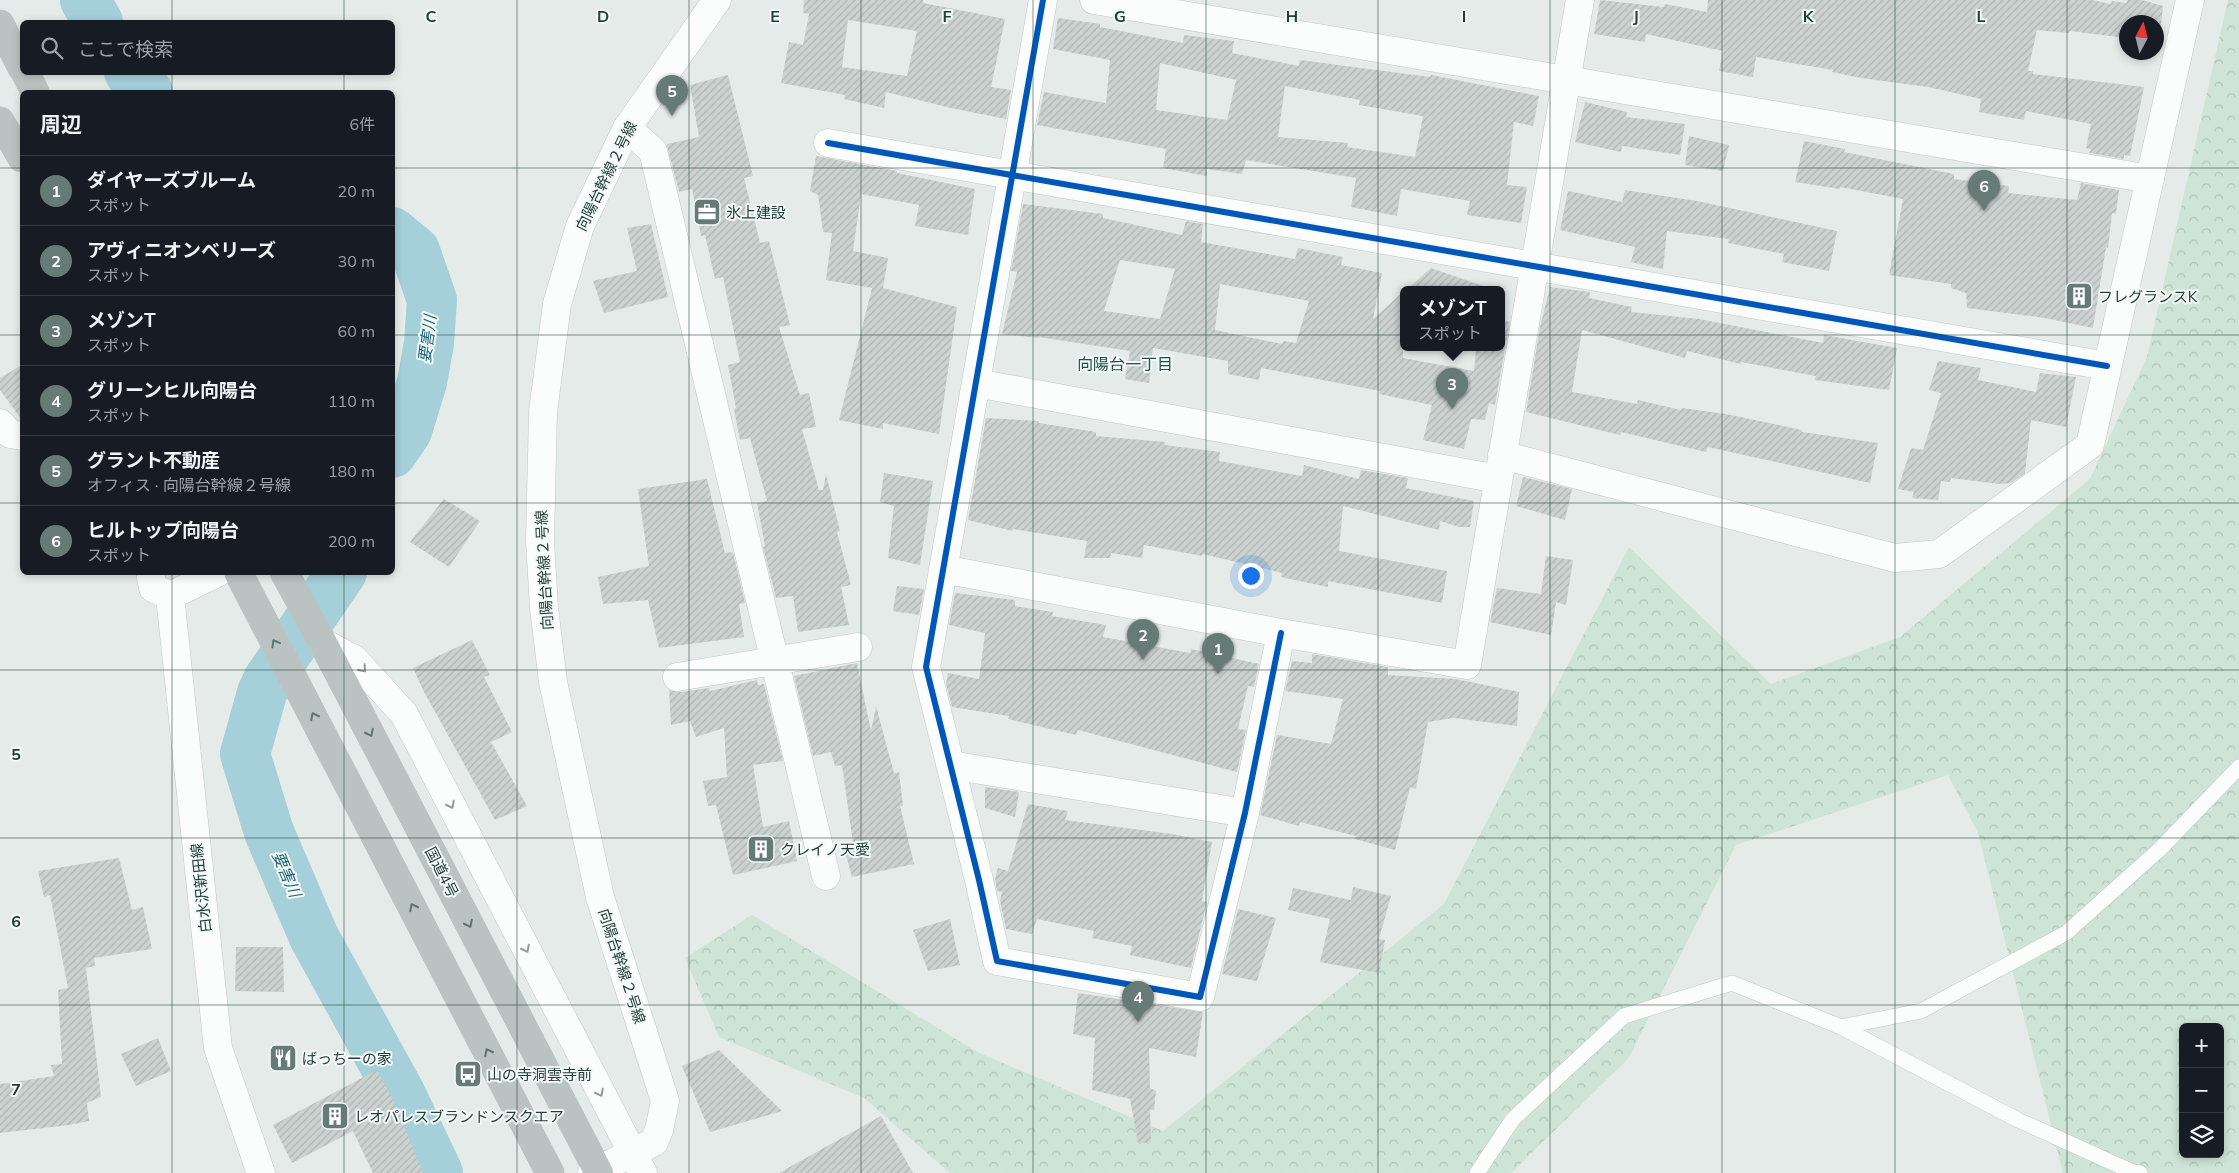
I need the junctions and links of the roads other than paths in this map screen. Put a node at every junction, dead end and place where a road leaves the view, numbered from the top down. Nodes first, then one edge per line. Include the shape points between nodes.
1 (717, 0) edge
2 (1043, 0) edge
3 (1094, 0) edge
4 (1580, 0) edge
5 (2190, 0) edge
6 (0, 24) edge
7 (20, 64) edge
8 (26, 75) edge
9 (1566, 80) junction
10 (34, 90) edge
11 (0, 121) edge
12 (627, 128) junction
13 (828, 143) dead end
14 (20, 155) edge
15 (1013, 175) junction
16 (2150, 179) junction
17 (1534, 266) junction
18 (2107, 366) junction
19 (976, 383) junction
20 (0, 423) edge
21 (20, 436) edge
22 (1500, 467) junction
23 (943, 569) junction
24 (151, 575) edge
25 (213, 575) edge
26 (239, 575) edge
27 (286, 575) edge
28 (170, 596) junction
29 (1281, 632) junction
30 (323, 643) junction
31 (858, 647) dead end
32 (775, 661) junction
33 (676, 677) dead end
34 (950, 764) junction
35 (2239, 767) edge
36 (1245, 813) junction
37 (826, 876) dead end
38 (1841, 1027) junction
39 (638, 1163) edge
40 (596, 1172) edge
41 (261, 1173) edge
42 (550, 1173) edge
43 (1477, 1173) edge
44 (2140, 1173) edge

1 - 12 street, 向陽台幹線２号線
2 - 15 street
3 - 9 street
4 - 9 street
5 - 16 street
6 - 7 highway
8 - 10 highway
9 - 16 street
9 - 17 street
11 - 14 highway
12 - 32 street via 653,151
12 - 39 street, 向陽台幹線２号線 via 580,226 557,304 543,412 540,541 550,663 568,757 600,897 665,1101 654,1142
13 - 15 street
15 - 17 street
15 - 19 street
16 - 18 street
17 - 18 street
17 - 22 street
18 - 22 street via 2090,445 1939,554 1895,558
19 - 22 street
19 - 23 street
20 - 21 street via 10,434
22 - 29 street via 1467,665
23 - 29 street
23 - 34 street via 926,667
24 - 28 street via 153,588
25 - 28 street
42 -> 26 highway
27 - 30 highway, 国道4号
28 - 41 street, 白水沢新田線 via 218,1048
29 - 36 street
30 -> 39 street via 354,659 404,714
30 -> 40 highway, 国道4号
31 - 32 street
32 - 33 street
32 - 37 street
34 - 36 street
34 - 36 street via 997,960 1200,997
35 - 38 lane via 2160,849 2066,933 1921,1011
38 - 43 lane via 1732,983 1624,1016 1513,1119
38 - 44 lane via 2018,1120
39 - 40 street, 向陽台幹線２号線

